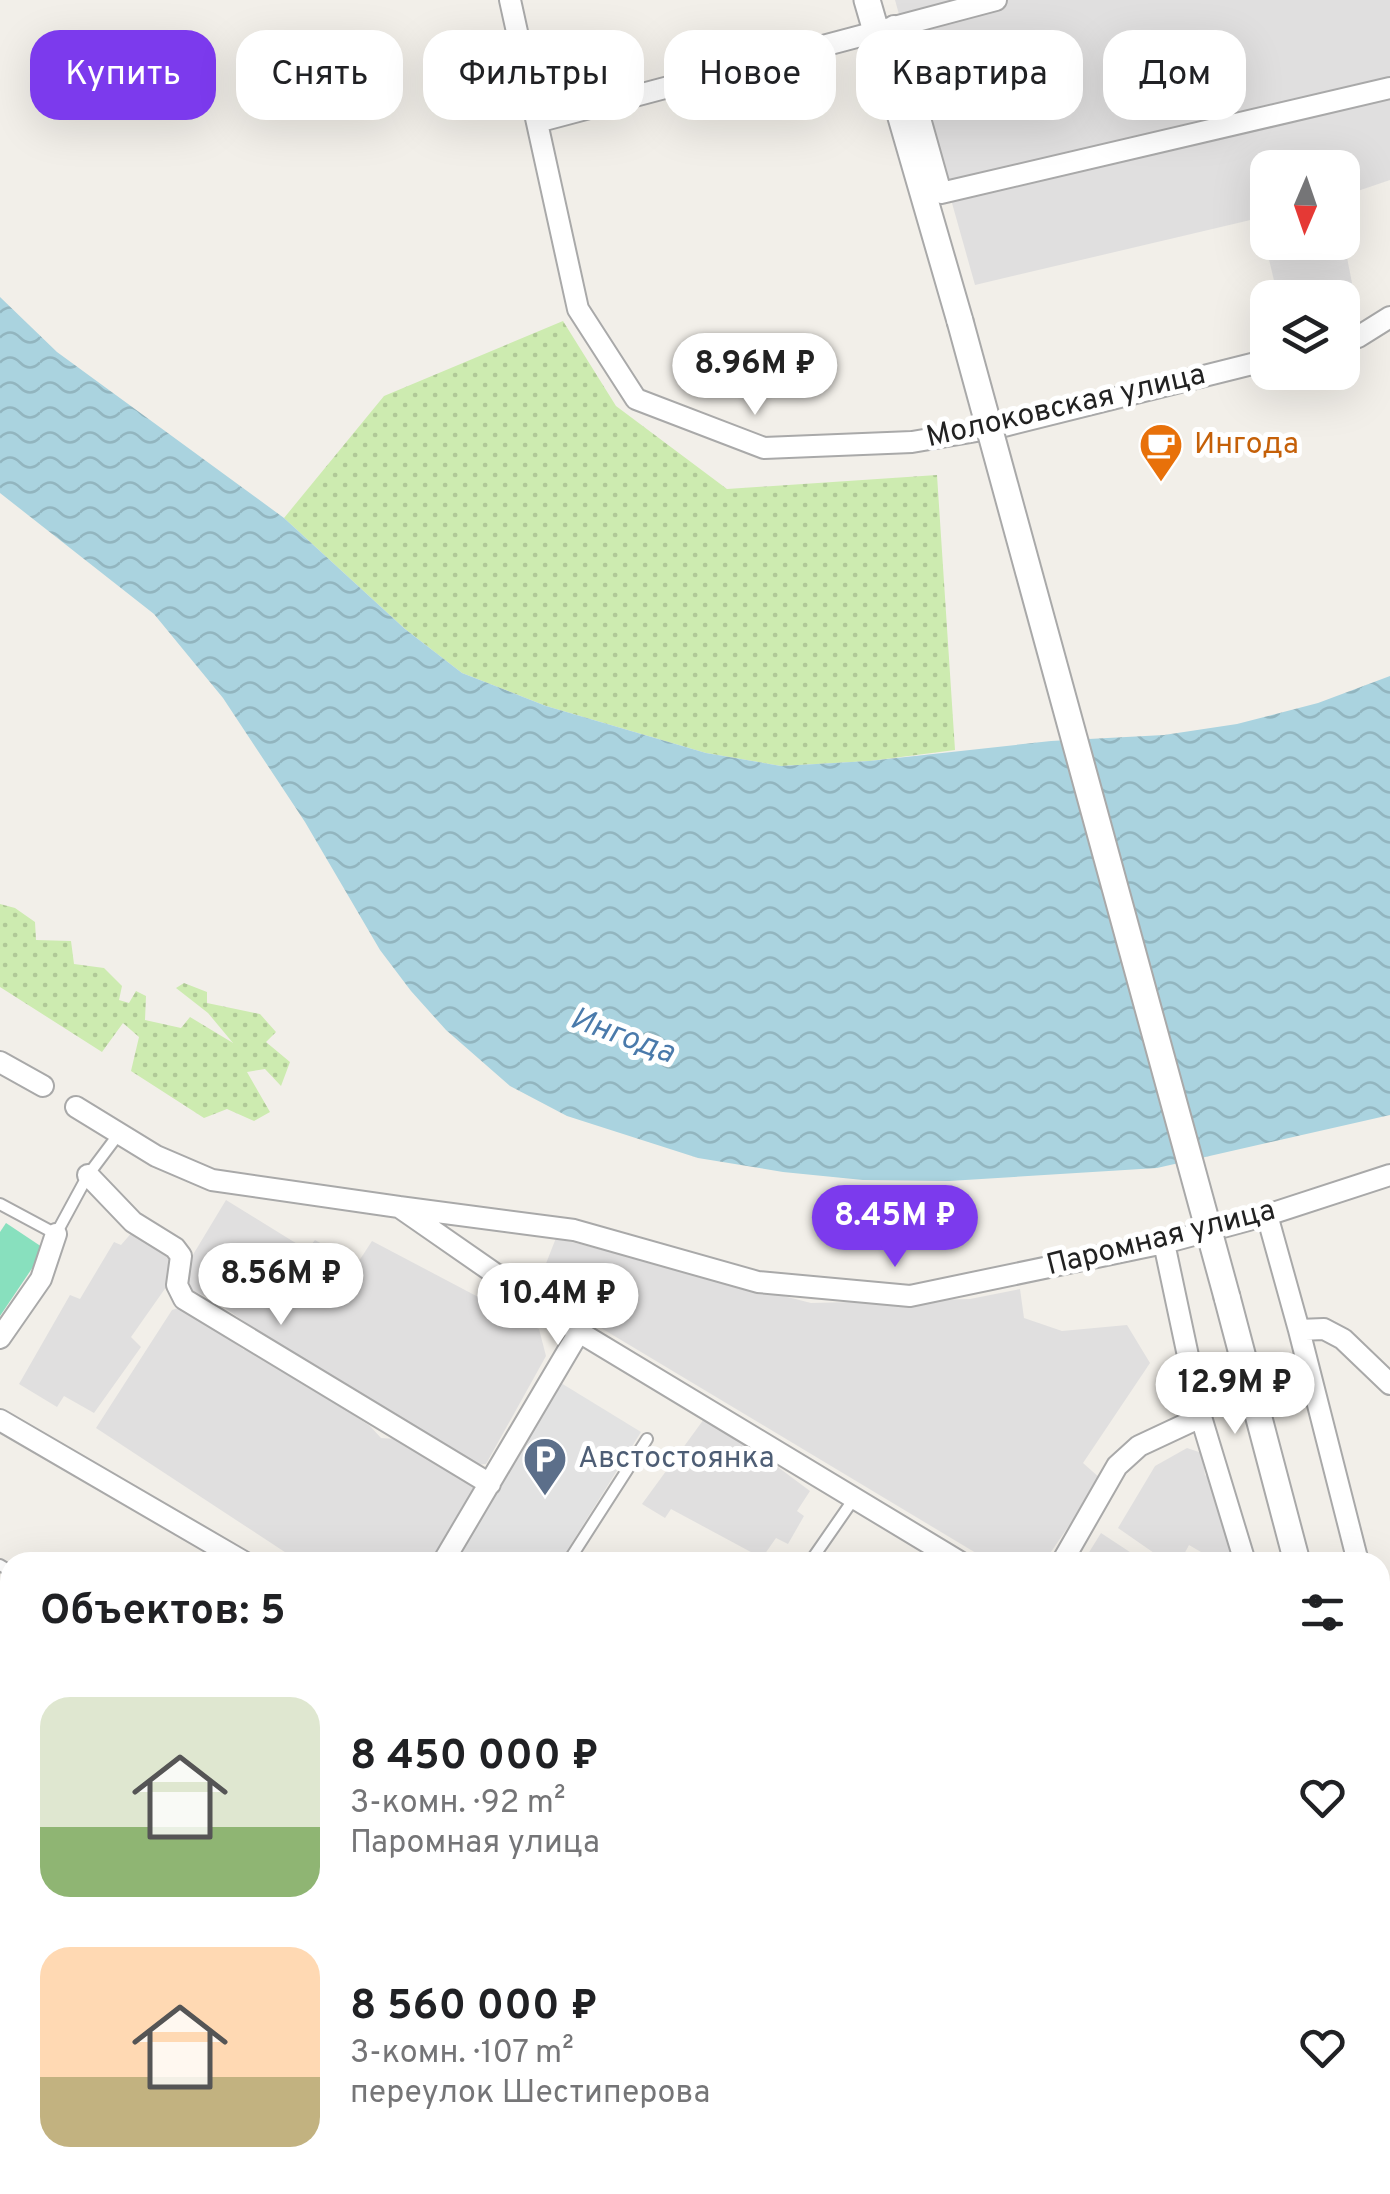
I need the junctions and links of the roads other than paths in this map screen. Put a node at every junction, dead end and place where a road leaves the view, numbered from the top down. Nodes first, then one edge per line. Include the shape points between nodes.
1 (510, 0) edge
2 (867, 0) edge
3 (996, 0) edge
4 (885, 29) junction
5 (1390, 88) edge
6 (537, 122) junction
7 (1390, 316) edge
8 (1360, 336) edge
9 (1250, 364) edge
10 (0, 1062) edge
11 (43, 1086) dead end
12 (76, 1107) dead end
13 (118, 1135) junction
14 (88, 1174) junction
15 (1390, 1175) edge
16 (1, 1206) edge
17 (399, 1207) junction
18 (1268, 1216) junction
19 (56, 1234) junction
20 (1164, 1243) junction
21 (1299, 1330) junction
22 (579, 1332) junction
23 (0, 1338) edge
24 (1390, 1384) edge
25 (1202, 1417) junction
26 (0, 1420) edge
27 (646, 1438) dead end
28 (490, 1484) junction
29 (853, 1500) junction
30 (227, 1552) edge
31 (449, 1552) edge
32 (574, 1552) edge
33 (817, 1552) edge
34 (943, 1552) edge
35 (1068, 1552) edge
36 (1242, 1552) edge
37 (1294, 1552) edge
38 (1355, 1552) edge

1 - 6 street, Молоковская улица
2 - 4 street
3 - 4 street
4 - 5 street via 941,194
4 - 6 street
4 - 37 street, bridge
6 - 9 street, Молоковская улица via 578,309 636,399 764,448 912,442 1000,427
7 - 8 street
10 - 11 street
12 - 13 street, Паромная улица
13 - 14 lane
13 - 17 street, Паромная улица via 212,1180
14 - 19 lane
14 - 28 street via 132,1222 175,1248 184,1299
15 - 18 street, Паромная улица
16 - 19 lane
17 - 20 street, Паромная улица via 574,1230 758,1282 910,1296
17 - 22 street
18 - 20 street, Паромная улица
18 - 21 street
19 - 23 street via 41,1279
20 - 25 street
21 - 24 street via 1324,1329 1343,1338
21 - 38 street
22 - 28 street
22 - 29 street
25 - 35 street via 1139,1446 1117,1466
25 - 36 street
26 - 30 street
27 - 32 lane
28 - 31 street
29 - 33 lane
29 - 34 street

